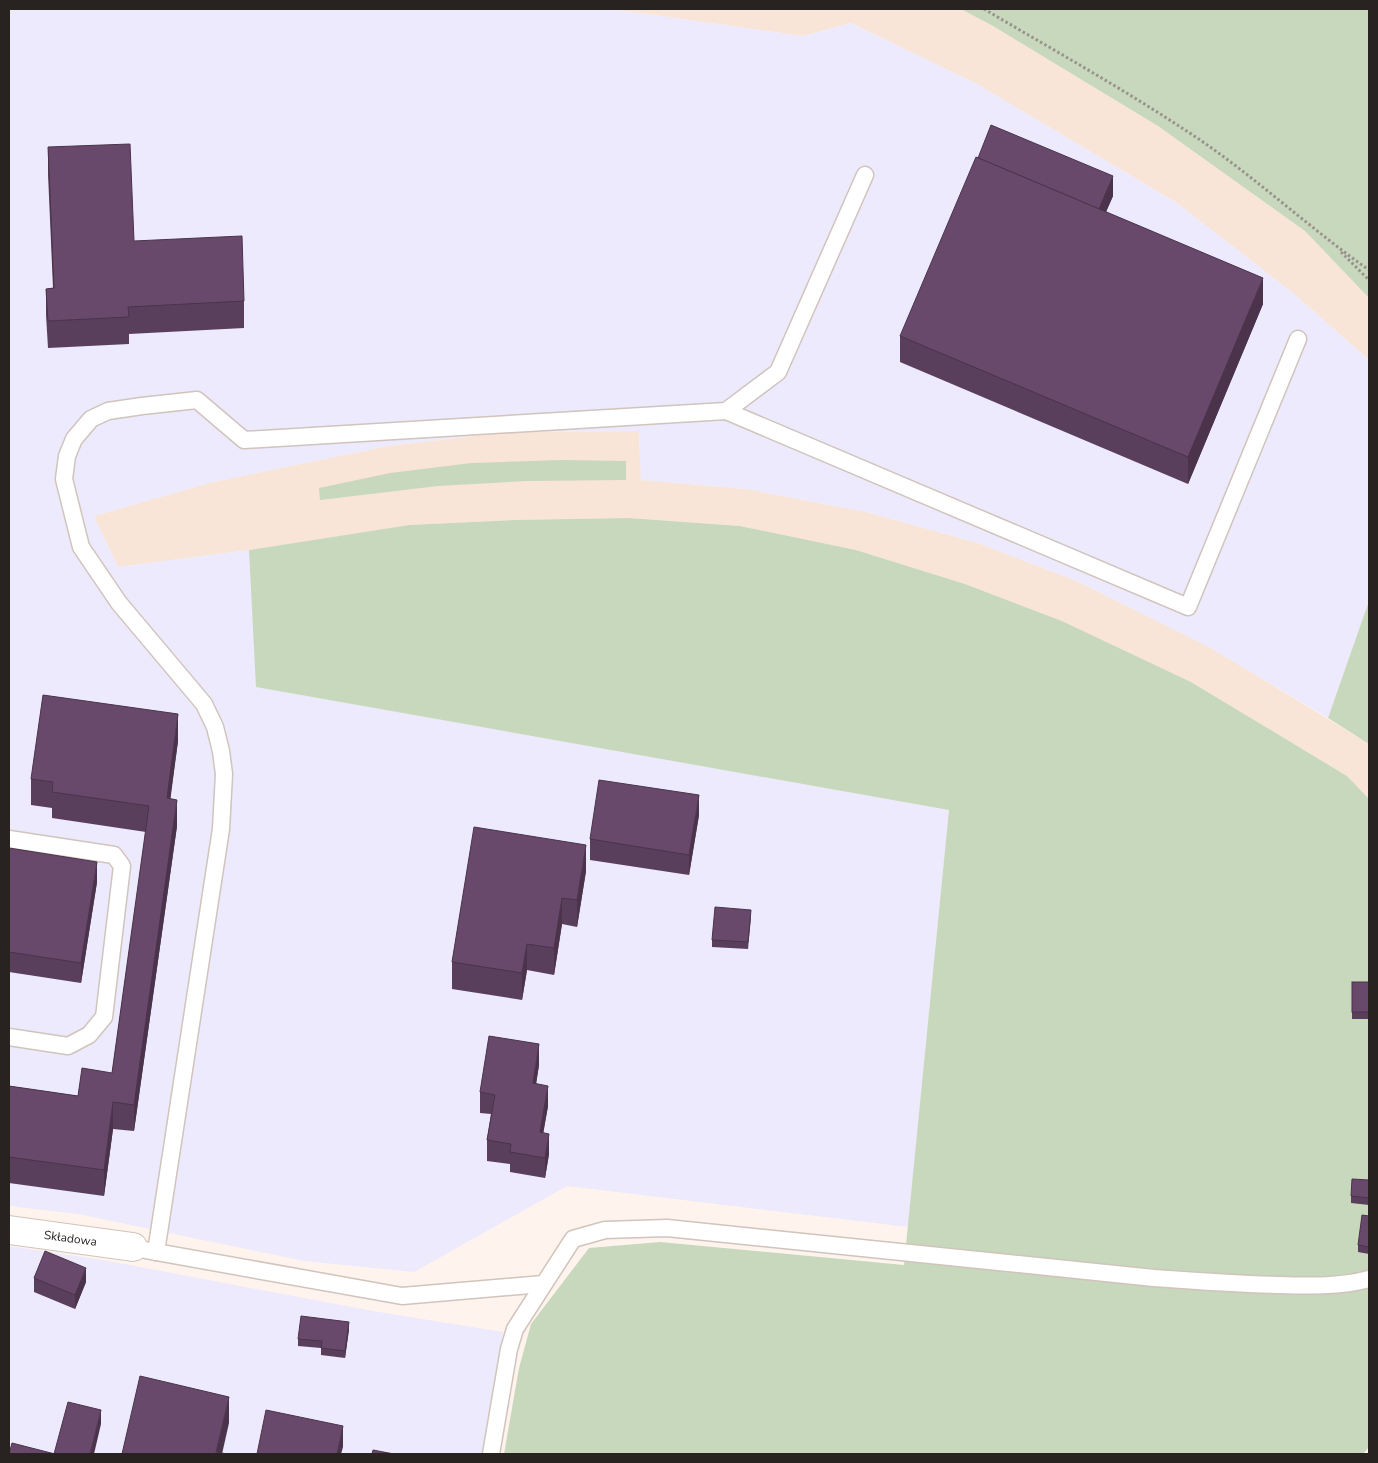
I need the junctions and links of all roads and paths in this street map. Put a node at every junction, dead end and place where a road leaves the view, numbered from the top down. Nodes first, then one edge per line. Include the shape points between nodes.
1 (984, 9) edge
2 (865, 175) dead end
3 (1334, 244) junction
4 (1369, 270) edge
5 (1369, 280) edge
6 (1298, 339) dead end
7 (726, 411) junction
8 (9, 839) edge
9 (9, 1037) edge
10 (9, 1230) edge
11 (144, 1250) junction
12 (1369, 1279) edge
13 (543, 1284) junction
14 (491, 1454) edge

1 - 3 path via 1183,128
2 - 7 lane via 778,372
3 - 4 path
3 - 5 path
6 - 7 lane via 1188,607
7 - 11 lane via 244,440 197,400 108,411 91,419 74,438 67,456 64,479 81,547 119,603 204,704 215,727 224,774 221,829
8 - 9 lane via 114,855 122,866 104,1017 90,1035 68,1046
10 - 11 street, Składowa
11 - 13 lane via 402,1296
12 - 13 lane via 1354,1284 1300,1286 1225,1284 667,1228 605,1230 573,1240
13 - 14 lane via 515,1329

